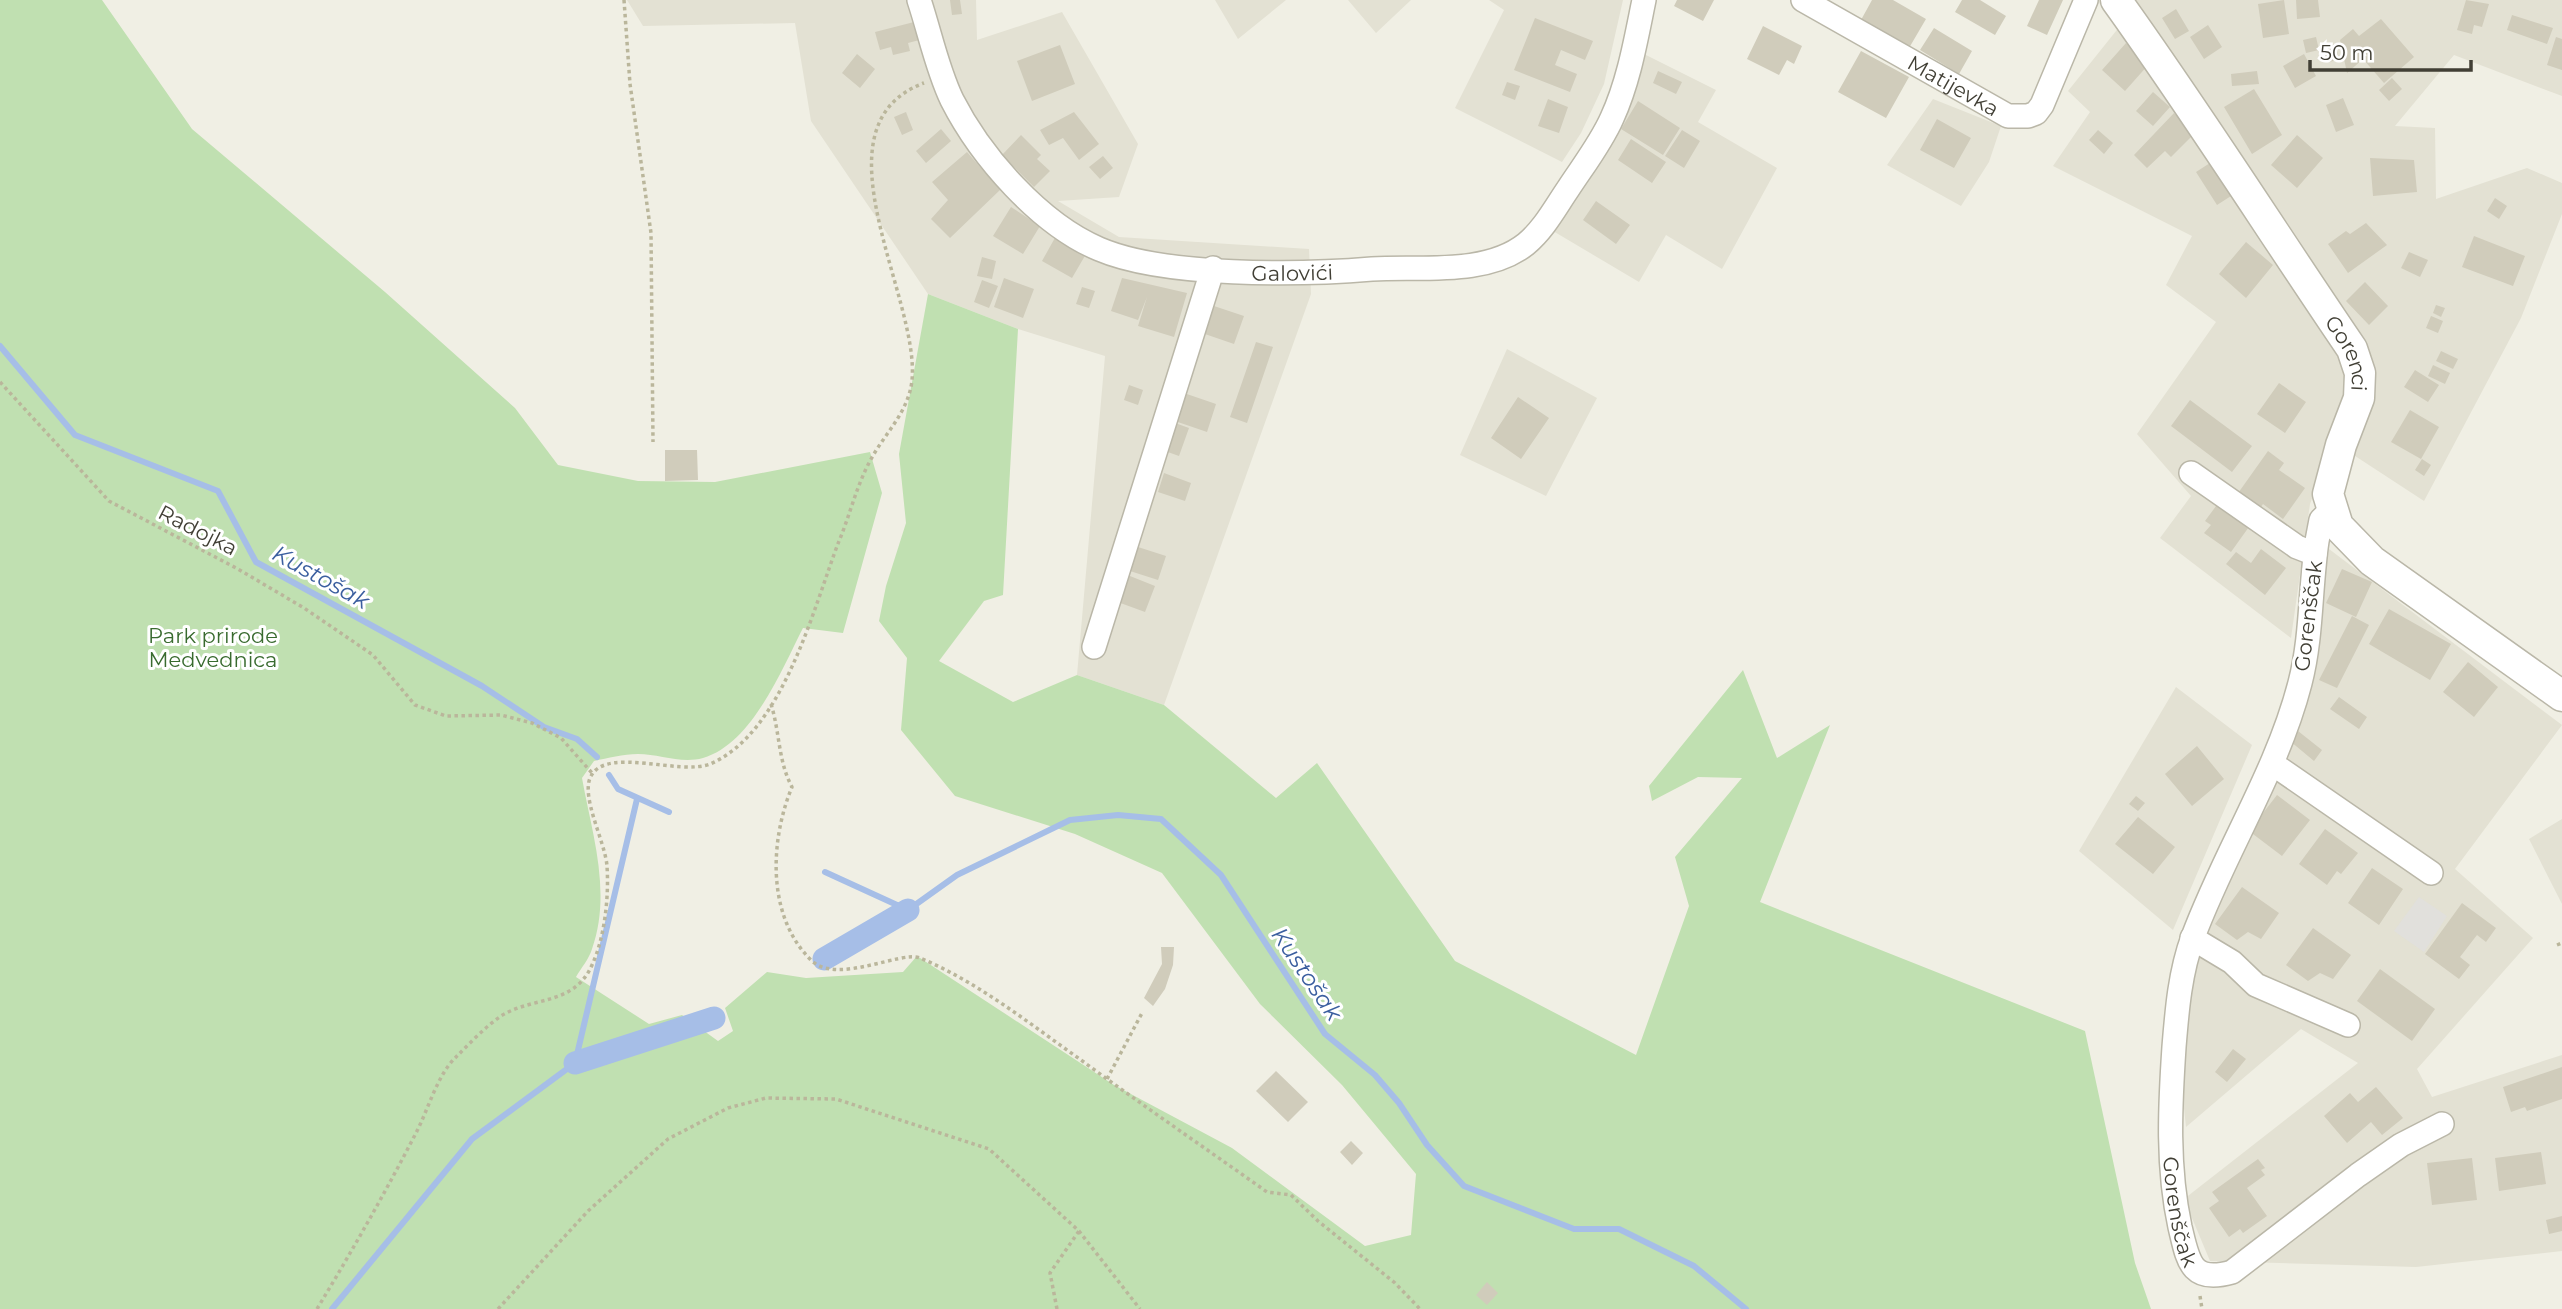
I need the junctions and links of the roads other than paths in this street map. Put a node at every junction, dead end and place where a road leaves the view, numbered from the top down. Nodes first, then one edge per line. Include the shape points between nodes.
1 (919, 0) edge
2 (1644, 0) edge
3 (1803, 0) edge
4 (2087, 0) edge
5 (2116, 0) edge
6 (1213, 268) junction
7 (2191, 472) dead end
8 (2331, 510) junction
9 (2315, 554) junction
10 (1094, 647) dead end
11 (2562, 696) edge
12 (2273, 764) junction
13 (2431, 873) dead end
14 (2192, 938) junction
15 (2348, 1025) dead end
16 (2442, 1124) dead end

1 - 6 street, Galovići via 953,101 985,150 1052,221 1089,245 1113,254
2 - 6 street, Galovići via 1618,104 1606,130 1547,220 1517,250 1494,260 1447,266 1307,273
3 - 4 street, Matijevka via 1999,111 2020,118 2036,113 2042,105
5 - 8 street, Gorenci via 2180,87 2351,349 2360,373 2359,398 2332,475
6 - 10 street
7 - 9 street via 2297,547
8 - 9 street, Gorenščak via 2322,520
8 - 11 street via 2338,526 2372,561
9 - 12 street, Gorenščak via 2303,670
12 - 13 street
12 - 14 street, Gorenščak
14 - 15 street via 2232,962 2256,985
14 - 16 street, Gorenščak via 2177,1013 2169,1136 2177,1212 2188,1259 2195,1269 2216,1277 2245,1265 2401,1144

